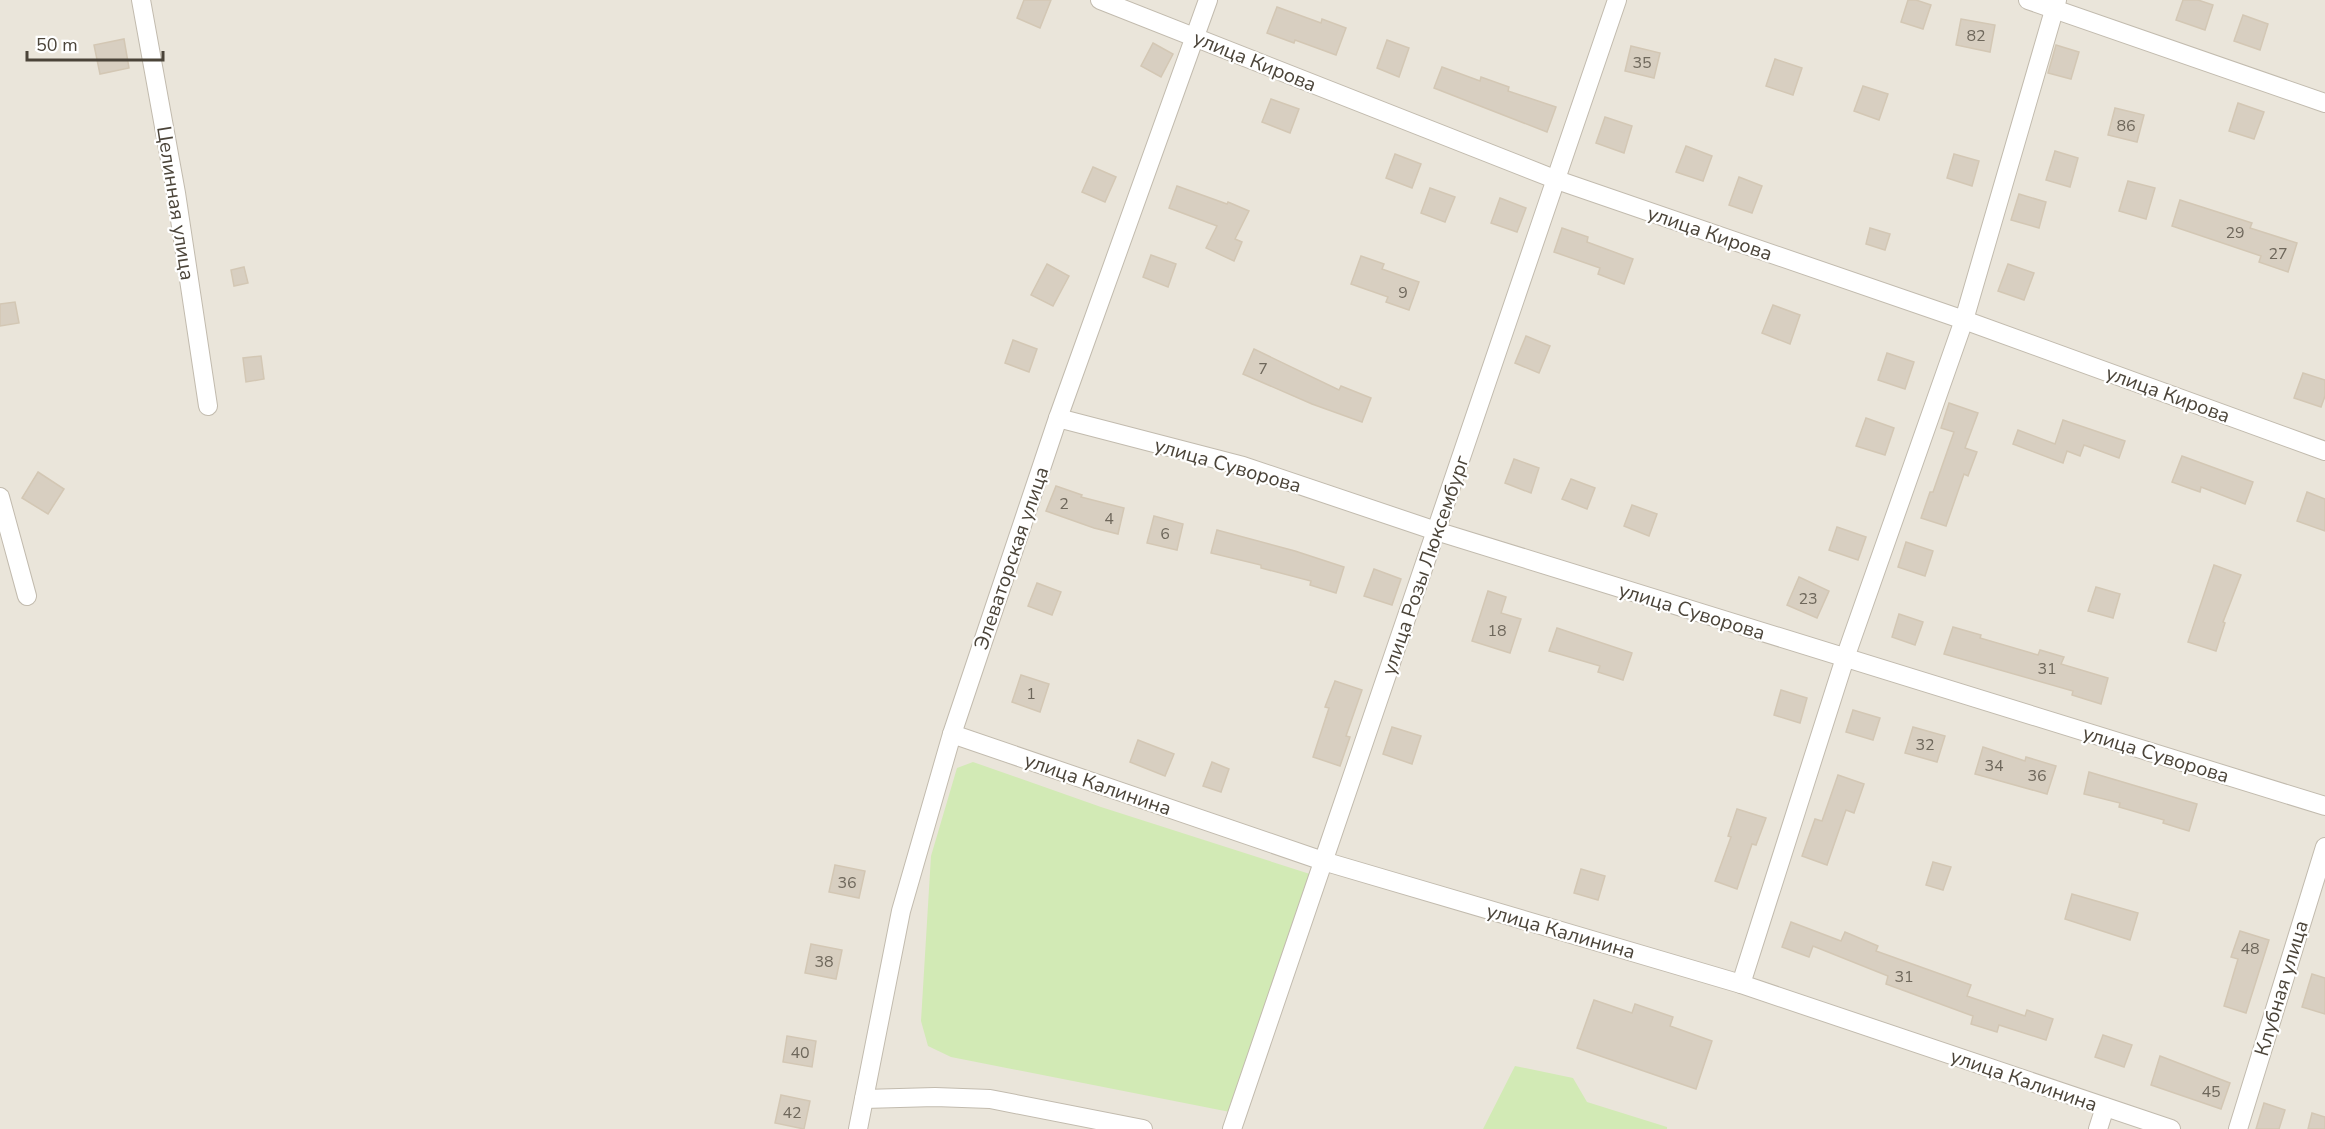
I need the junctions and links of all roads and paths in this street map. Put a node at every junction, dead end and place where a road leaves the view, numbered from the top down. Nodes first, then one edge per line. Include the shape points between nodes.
1 (141, 0) edge
2 (1100, 0) edge
3 (1208, 0) edge
4 (1617, 0) edge
5 (2028, 0) edge
6 (2056, 4) edge
7 (1194, 36) junction
8 (2325, 103) edge
9 (1557, 180) junction
10 (1964, 320) junction
11 (208, 406) dead end
12 (1058, 418) junction
13 (2325, 451) edge
14 (0, 497) edge
15 (1436, 531) junction
16 (27, 596) dead end
17 (1845, 658) junction
18 (952, 734) junction
19 (2325, 806) edge
20 (2325, 847) edge
21 (1323, 861) junction
22 (1741, 984) junction
23 (864, 1099) junction
24 (2105, 1107) junction
25 (858, 1129) edge
26 (1143, 1129) edge
27 (1232, 1129) edge
28 (2098, 1129) edge
29 (2171, 1129) edge
30 (2238, 1129) edge

1 - 11 street, Целинная улица via 176,193
2 - 7 street, улица Кирова
3 - 7 street, Элеваторская улица
4 - 9 street, улица Розы Люксембург
5 - 6 street
6 - 8 street
6 - 10 street
7 - 9 street, улица Кирова
7 - 12 street, Элеваторская улица
9 - 10 street, улица Кирова
9 - 15 street, улица Розы Люксембург
10 - 13 street, улица Кирова
10 - 17 street
12 - 15 street, улица Суворова via 1243,466
12 - 18 street, Элеваторская улица
14 - 16 street
15 - 17 street, улица Суворова
15 - 21 street, улица Розы Люксембург
17 - 19 street, улица Суворова
17 - 22 street
18 - 21 street, улица Калинина
18 - 23 street, Элеваторская улица via 901,911
20 - 30 street, Клубная улица
21 - 22 street, улица Калинина
21 - 27 street, улица Розы Люксембург
22 - 24 street, улица Калинина
23 - 25 street, Элеваторская улица
23 - 26 street via 990,1099
24 - 28 street
24 - 29 street, улица Калинина

